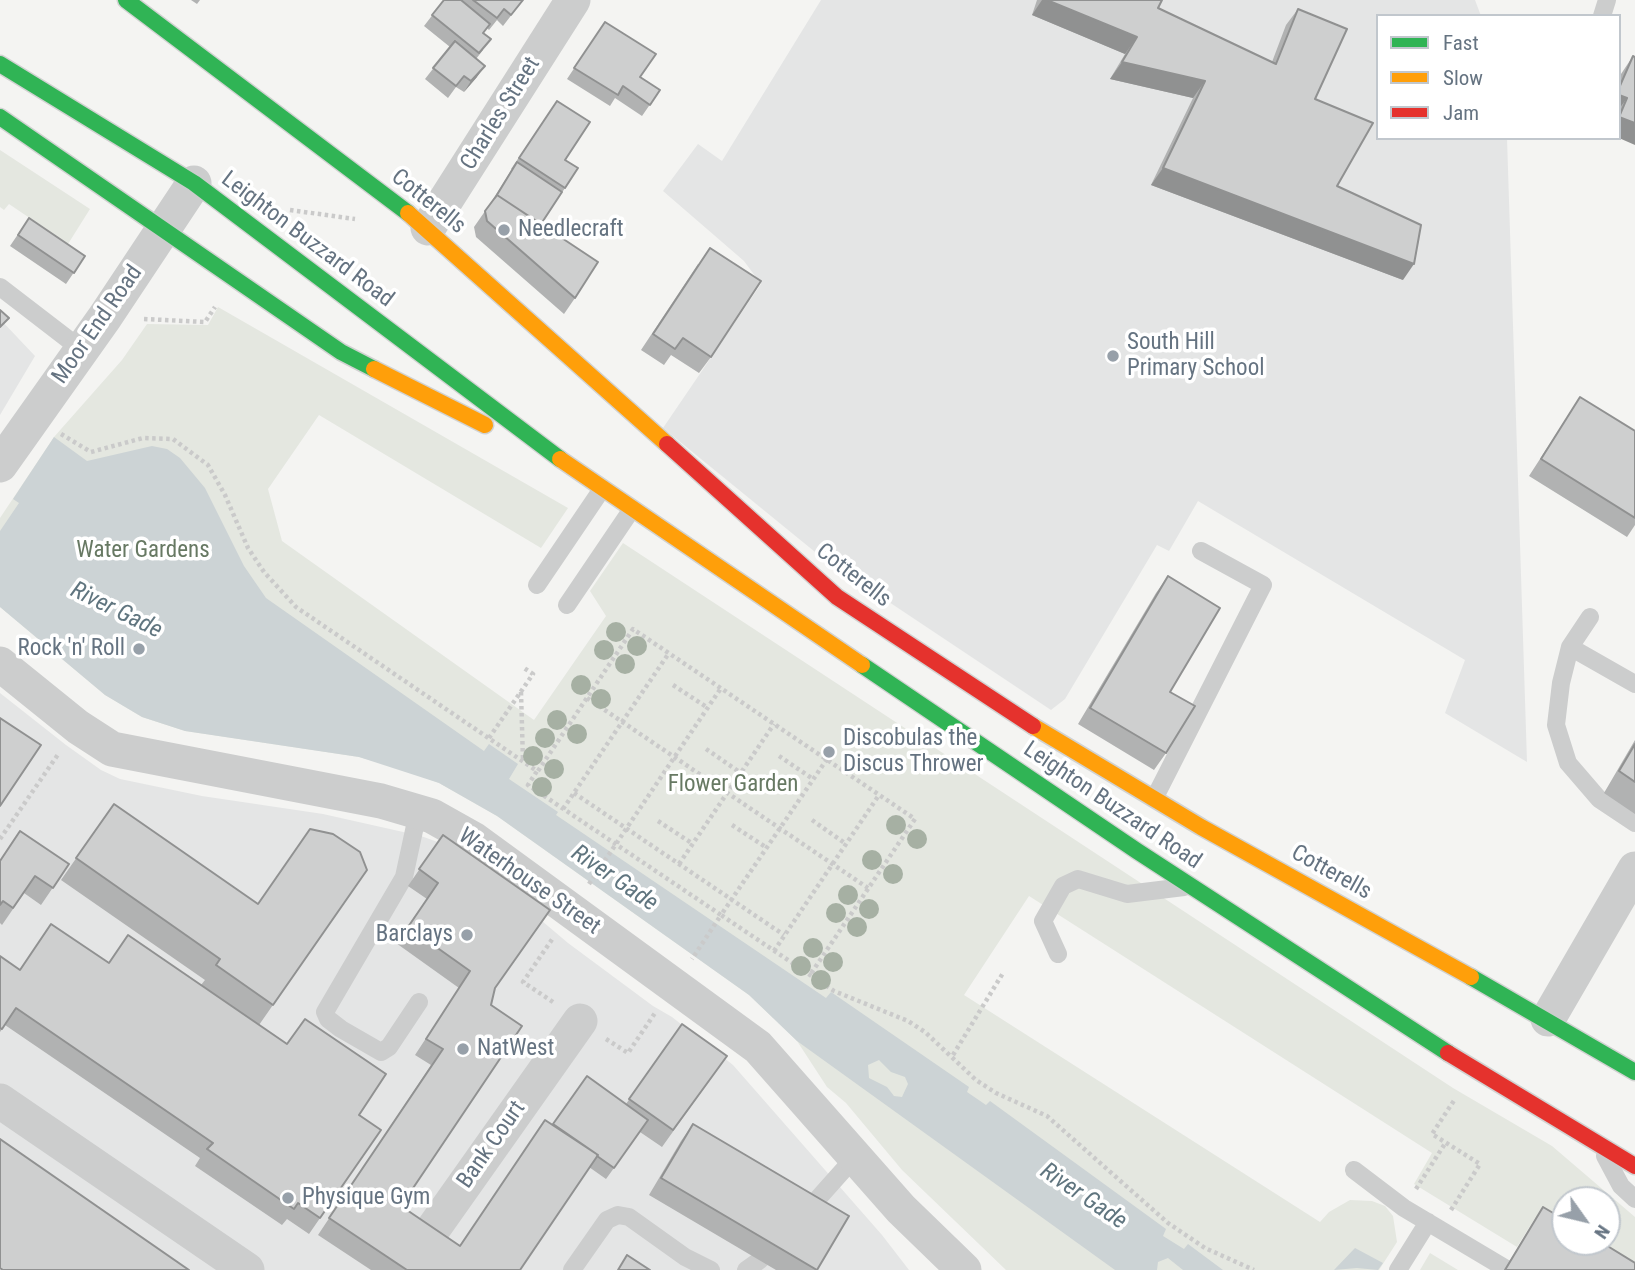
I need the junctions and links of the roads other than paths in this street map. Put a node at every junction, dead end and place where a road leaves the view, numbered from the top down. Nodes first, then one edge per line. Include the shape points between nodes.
1 (126, 0) edge
2 (573, 0) edge
3 (0, 64) edge
4 (0, 117) edge
5 (194, 183) junction
6 (428, 228) junction
7 (165, 229) junction
8 (0, 287) edge
9 (82, 349) junction
10 (0, 465) edge
11 (574, 470) junction
12 (601, 489) junction
13 (632, 509) junction
14 (1201, 551) dead end
15 (537, 585) dead end
16 (567, 605) dead end
17 (1590, 617) dead end
18 (1570, 647) junction
19 (0, 664) edge
20 (1635, 684) edge
21 (1154, 799) junction
22 (418, 812) junction
23 (1635, 823) edge
24 (1635, 869) edge
25 (1191, 886) junction
26 (1058, 954) dead end
27 (419, 1002) dead end
28 (1548, 1019) junction
29 (580, 1021) dead end
30 (1635, 1072) edge
31 (0, 1101) edge
32 (1599, 1145) junction
33 (855, 1157) junction
34 (1635, 1166) edge
35 (1354, 1170) dead end
36 (1635, 1199) edge
37 (805, 1213) edge
38 (1434, 1225) junction
39 (247, 1270) edge
40 (404, 1270) edge
41 (572, 1270) edge
42 (710, 1270) edge
43 (964, 1270) edge
44 (1398, 1270) edge
45 (1508, 1270) edge

1 - 6 main road, Cotterells
2 - 6 street, Charles Street
3 - 5 main road, Leighton Buzzard Road
4 - 7 main road, Leighton Buzzard Road
5 - 7 street, Moor End Road
5 - 11 main road, Leighton Buzzard Road
6 - 21 main road, Cotterells via 837,597 1038,730
7 - 9 street, Moor End Road
7 - 11 main road, Leighton Buzzard Road via 341,352
8 - 9 lane
9 - 10 street, Moor End Road
11 - 12 main road, Leighton Buzzard Road
12 - 13 main road, Leighton Buzzard Road
12 - 15 lane
13 - 16 lane
13 - 25 main road, Leighton Buzzard Road
14 - 21 lane via 1263,585
17 - 18 lane
18 - 20 lane
18 - 23 lane via 1556,725 1568,763 1599,799
19 - 22 street, Waterhouse Street via 112,749
21 - 28 main road, Cotterells
22 - 27 lane via 404,877 325,1012 341,1029 381,1052
22 - 33 street, Waterhouse Street via 473,839 748,1039
24 - 28 street
25 - 26 lane via 1127,894 1079,879 1063,886 1043,921
25 - 32 main road, Leighton Buzzard Road via 1474,1070
28 - 30 main road, Cotterells
29 - 40 street, Bank Court
31 - 39 street
32 - 34 main road, Leighton Buzzard Road
32 - 36 lane via 1621,1186
33 - 37 lane
33 - 43 street, Waterhouse Street
35 - 38 lane
38 - 44 lane
38 - 45 lane
41 - 42 lane via 607,1220 618,1215 629,1217

